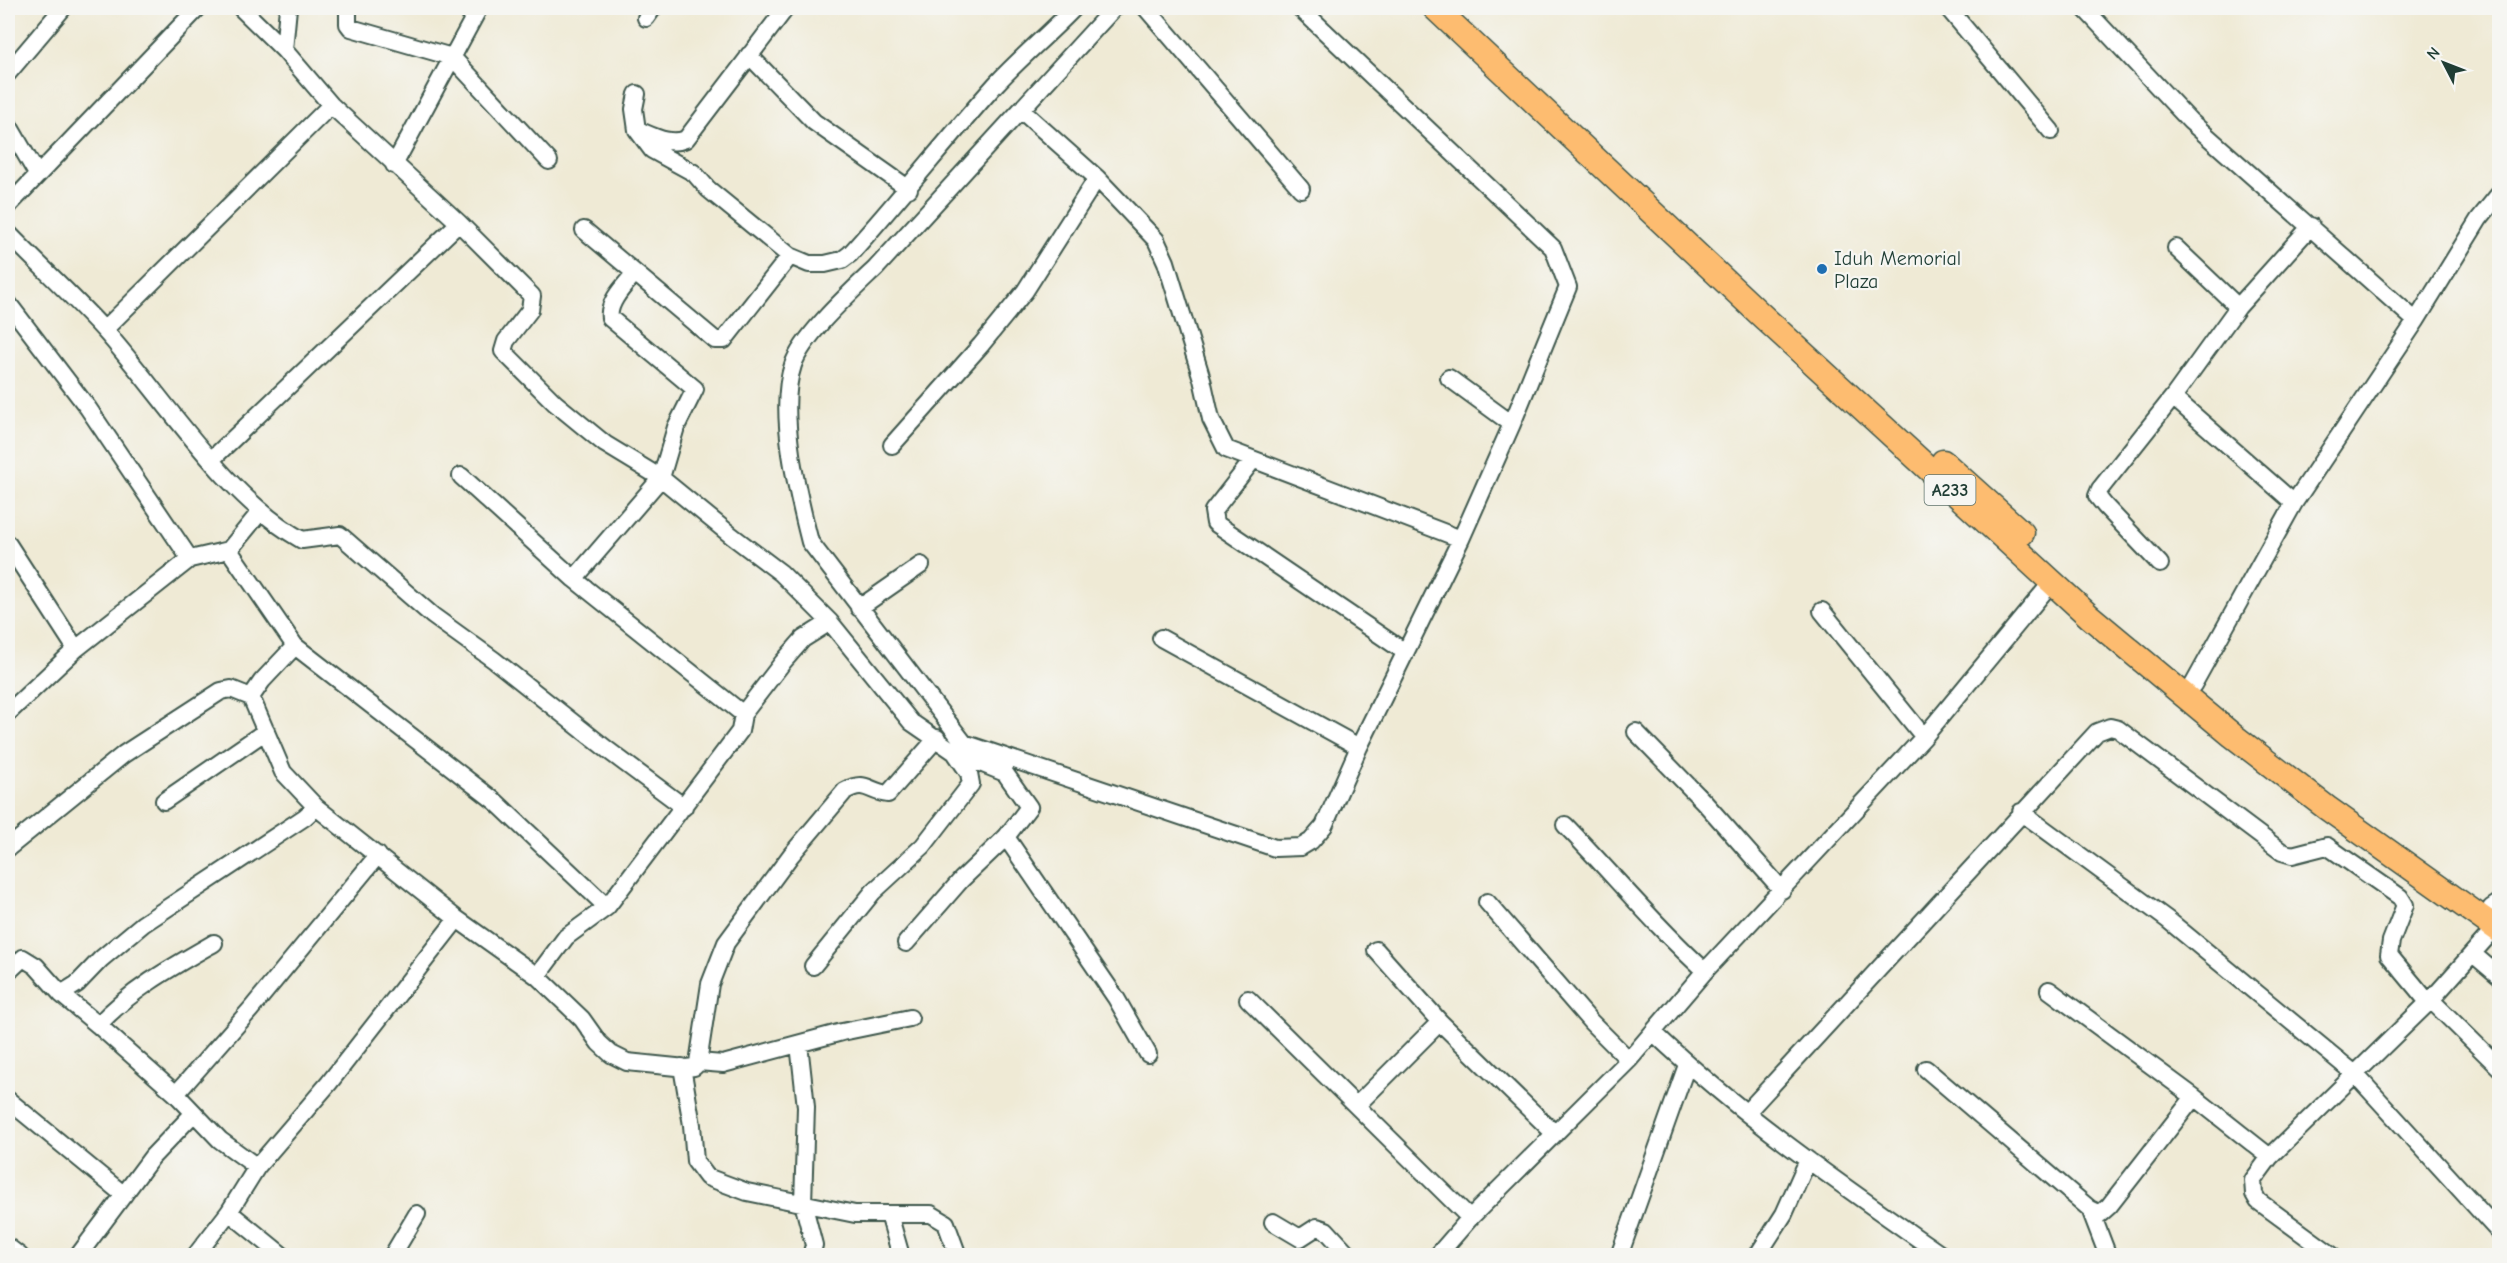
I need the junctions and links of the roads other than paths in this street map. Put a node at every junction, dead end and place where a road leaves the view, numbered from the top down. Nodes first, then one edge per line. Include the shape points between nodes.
1 (63, 8) edge
2 (198, 8) edge
3 (241, 8) edge
4 (288, 8) edge
5 (348, 8) edge
6 (479, 8) edge
7 (786, 8) edge
8 (1074, 8) edge
9 (1114, 8) edge
10 (1146, 8) edge
11 (1299, 8) edge
12 (1436, 8) edge
13 (1456, 8) edge
14 (1948, 8) edge
15 (2084, 8) edge
16 (284, 50) junction
17 (749, 55) junction
18 (452, 57) junction
19 (8, 73) edge
20 (637, 94) dead end
21 (331, 105) junction
22 (1021, 110) junction
23 (8, 124) edge
24 (637, 130) junction
25 (2051, 132) dead end
26 (686, 139) junction
27 (549, 160) dead end
28 (394, 165) junction
29 (694, 173) junction
30 (37, 174) junction
31 (1097, 178) junction
32 (909, 189) junction
33 (1301, 189) dead end
34 (2499, 194) edge
35 (8, 206) edge
36 (459, 223) junction
37 (2311, 226) junction
38 (584, 230) dead end
39 (8, 233) edge
40 (2176, 248) dead end
41 (790, 256) junction
42 (635, 273) junction
43 (8, 303) edge
44 (1764, 307) junction
45 (2238, 307) junction
46 (2416, 321) junction
47 (104, 330) junction
48 (1449, 378) dead end
49 (2173, 397) junction
50 (1512, 424) junction
51 (892, 445) dead end
52 (211, 460) junction
53 (1252, 460) junction
54 (461, 476) dead end
55 (661, 478) junction
56 (2294, 503) junction
57 (260, 512) junction
58 (1461, 539) junction
59 (8, 544) edge
60 (229, 550) junction
61 (190, 559) junction
62 (921, 564) dead end
63 (2160, 564) dead end
64 (574, 579) junction
65 (2052, 582) junction
66 (859, 608) junction
67 (1822, 611) dead end
68 (830, 622) junction
69 (1161, 638) dead end
70 (295, 646) junction
71 (76, 649) junction
72 (1406, 652) junction
73 (2193, 685) junction
74 (251, 697) junction
75 (8, 712) edge
76 (743, 714) junction
77 (266, 731) junction
78 (1636, 732) dead end
79 (1924, 737) junction
80 (937, 738) junction
81 (1359, 747) junction
82 (956, 753) junction
83 (164, 801) dead end
84 (316, 807) junction
85 (684, 807) junction
86 (2021, 812) junction
87 (1564, 825) dead end
88 (1006, 837) junction
89 (8, 848) edge
90 (378, 855) junction
91 (1782, 890) junction
92 (1487, 902) dead end
93 (607, 907) junction
94 (2497, 917) edge
95 (458, 919) junction
96 (906, 942) dead end
97 (214, 943) dead end
98 (1376, 950) dead end
99 (2473, 954) junction
100 (813, 966) dead end
101 (1705, 971) junction
102 (8, 972) edge
103 (537, 976) junction
104 (2499, 977) edge
105 (2049, 990) dead end
106 (61, 994) junction
107 (1248, 999) dead end
108 (2430, 1001) junction
109 (910, 1018) dead end
110 (1440, 1022) junction
111 (98, 1025) junction
112 (1653, 1032) junction
113 (799, 1044) junction
114 (1148, 1054) dead end
115 (1629, 1060) junction
116 (698, 1062) junction
117 (1688, 1065) junction
118 (682, 1067) junction
119 (2499, 1068) edge
120 (1926, 1069) dead end
121 (2355, 1074) junction
122 (176, 1094) junction
123 (2194, 1097) junction
124 (8, 1100) edge
125 (1357, 1105) junction
126 (1747, 1112) junction
127 (193, 1114) junction
128 (1556, 1134) junction
129 (2270, 1157) junction
130 (1808, 1160) junction
131 (257, 1167) junction
132 (124, 1195) junction
133 (803, 1203) junction
134 (2090, 1209) junction
135 (229, 1212) junction
136 (417, 1214) dead end
137 (889, 1214) junction
138 (1470, 1218) junction
139 (1273, 1222) dead end
140 (2499, 1233) edge
141 (8, 1247) edge
142 (1443, 1253) edge
143 (1764, 1253) edge
144 (20, 1256) edge
145 (78, 1256) edge
146 (195, 1256) edge
147 (284, 1256) edge
148 (392, 1256) edge
149 (811, 1256) edge
150 (901, 1256) edge
151 (958, 1256) edge
152 (1350, 1256) edge
153 (1620, 1256) edge
154 (1943, 1256) edge
155 (2108, 1256) edge
156 (2333, 1256) edge

1 - 19 street
2 - 30 street
3 - 16 street
4 - 16 street
5 - 18 street via 351,28
6 - 18 street
7 - 17 street
8 - 32 street via 995,85
9 - 22 street
10 - 33 street
11 - 50 street via 1553,248 1568,287
12 - 44 highway, A233
13 - 44 highway, A233
14 - 25 street
15 - 37 street via 2190,121
16 - 21 street
17 - 26 street
17 - 32 street via 814,122
18 - 27 street
18 - 28 street
20 - 24 street
21 - 28 street
21 - 47 street
22 - 31 street
22 - 66 street via 838,304 793,364 787,390 787,425 810,542
23 - 30 street
24 - 26 street via 678,143
24 - 29 street via 652,150
26 - 29 street
28 - 36 street
29 - 41 street
30 - 35 street
31 - 51 street via 1025,291
31 - 53 street via 1156,240 1218,436 1226,449
32 - 41 street via 842,260 809,264
34 - 46 street via 2479,219
36 - 52 street
36 - 55 street via 532,296 530,310 503,351 555,403 605,444
37 - 45 street
37 - 46 street
38 - 42 street
39 - 47 street
40 - 45 street
41 - 42 street via 724,340 719,341
42 - 55 street via 615,300 610,318 695,389 676,427
43 - 61 street via 88,408
44 - 65 highway, A233
44 - 73 highway, A233
45 - 49 street
46 - 56 street
47 - 52 street
48 - 50 street
49 - 56 street
49 - 63 street via 2097,496
50 - 58 street
52 - 57 street
53 - 58 street
53 - 72 street via 1214,511 1215,523
54 - 64 street
55 - 64 street
55 - 68 street via 781,573
56 - 73 street
57 - 60 street
57 - 85 street via 302,540 340,535 433,616
58 - 72 street
59 - 71 street
60 - 61 street
60 - 70 street
61 - 71 street
62 - 66 street
64 - 76 street
65 - 79 street
65 - 94 highway, A233 via 2232,735 2327,808
66 - 81 street via 964,743 1275,848 1302,847 1324,826
67 - 79 street
68 - 76 street via 802,639
68 - 80 street via 911,722
69 - 81 street
70 - 74 street
70 - 93 street via 496,802
71 - 75 street
72 - 81 street
73 - 94 highway, A233 via 2242,727
74 - 77 street
74 - 89 street via 231,689 221,691 124,754
76 - 85 street via 740,732
77 - 83 street
77 - 84 street via 283,772
78 - 91 street
79 - 91 street
80 - 82 street
80 - 116 street via 888,794 864,785 845,791 754,903 716,964 705,1006
82 - 88 street via 1005,774 1026,801 1029,807
82 - 100 street via 969,773 970,784 923,846 873,892
84 - 90 street
84 - 106 street via 143,924
85 - 93 street
86 - 108 street via 2097,732 2110,727 2118,729 2282,852 2292,855 2327,846 2400,897 2405,904 2389,955
86 - 121 street via 2168,920
86 - 126 street
87 - 101 street
88 - 96 street
88 - 114 street via 1116,998
90 - 95 street
90 - 122 street
91 - 101 street
92 - 115 street
93 - 103 street via 566,937
94 - 99 street
95 - 103 street
95 - 131 street via 329,1083
97 - 111 street via 155,976
98 - 110 street
99 - 104 street
99 - 108 street
101 - 112 street
102 - 106 street via 23,958 36,966
103 - 118 street via 582,1019 611,1054 627,1062
105 - 123 street
106 - 111 street
107 - 125 street
108 - 119 street
108 - 121 street
109 - 113 street
110 - 125 street
110 - 128 street
111 - 122 street
112 - 115 street
112 - 117 street
113 - 116 street via 723,1064
113 - 133 street via 806,1107
115 - 128 street
116 - 118 street via 694,1067
117 - 126 street
117 - 153 street
118 - 133 street via 695,1161 707,1177 747,1192
120 - 134 street
121 - 129 street
121 - 140 street
122 - 127 street
123 - 129 street
123 - 134 street via 2109,1206 2100,1214
124 - 132 street
125 - 138 street
126 - 130 street
127 - 131 street
127 - 132 street via 152,1157
128 - 138 street
129 - 156 street via 2253,1180 2258,1201
130 - 143 street
130 - 154 street
131 - 135 street
132 - 145 street
133 - 137 street via 855,1214
133 - 149 street via 814,1245
134 - 155 street
135 - 146 street
135 - 147 street
136 - 148 street
137 - 150 street
137 - 151 street via 931,1214 946,1223
138 - 142 street
139 - 152 street via 1300,1238 1317,1227 1326,1230
141 - 144 street

